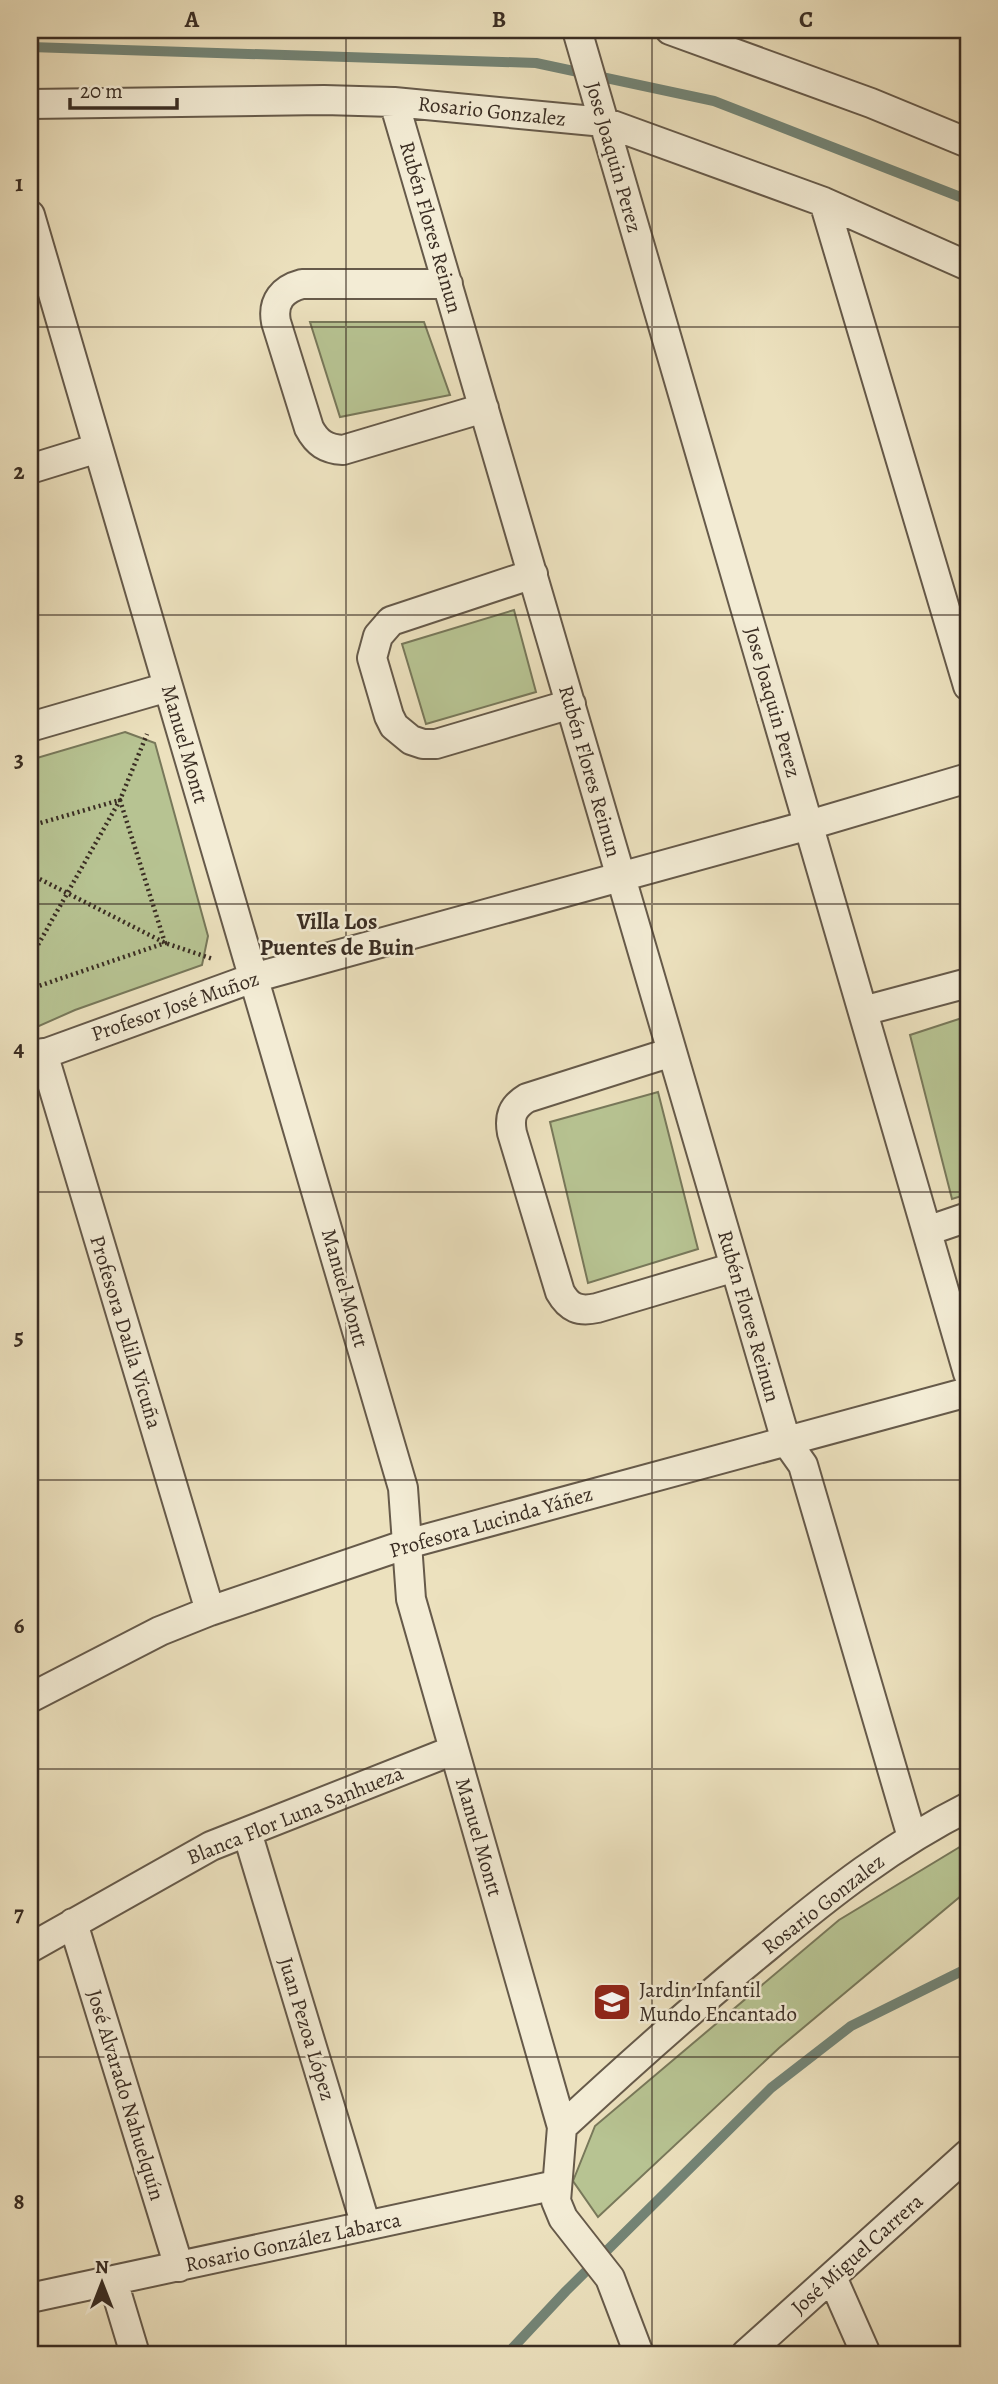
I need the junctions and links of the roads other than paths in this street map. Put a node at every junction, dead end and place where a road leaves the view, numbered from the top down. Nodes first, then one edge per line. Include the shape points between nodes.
1 (670, 30) edge
2 (579, 34) edge
3 (394, 102) junction
4 (30, 104) edge
5 (604, 122) junction
6 (968, 143) edge
7 (824, 202) junction
8 (30, 215) edge
9 (968, 266) edge
10 (38, 273) edge
11 (448, 284) junction
12 (484, 408) junction
13 (98, 448) junction
14 (30, 469) edge
15 (533, 574) junction
16 (968, 686) edge
17 (168, 687) junction
18 (571, 704) junction
19 (30, 727) edge
20 (968, 778) edge
21 (808, 824) junction
22 (621, 876) junction
23 (253, 978) junction
24 (968, 983) edge
25 (863, 1011) junction
26 (672, 1052) junction
27 (36, 1056) edge
28 (968, 1217) edge
29 (927, 1231) junction
30 (735, 1267) junction
31 (968, 1373) edge
32 (968, 1392) edge
33 (786, 1441) junction
34 (407, 1544) junction
35 (209, 1611) junction
36 (30, 1698) edge
37 (454, 1750) junction
38 (968, 1807) edge
39 (247, 1832) junction
40 (912, 1837) junction
41 (73, 1923) junction
42 (30, 1948) edge
43 (562, 2127) junction
44 (968, 2154) edge
45 (556, 2185) junction
46 (366, 2226) junction
47 (179, 2267) junction
48 (832, 2277) junction
49 (113, 2281) junction
50 (30, 2298) edge
51 (135, 2354) edge
52 (639, 2354) edge
53 (746, 2354) edge
54 (866, 2354) edge

1 - 6 street
2 - 5 street, Jose Joaquin Perez
3 - 4 street, Rosario Gonzalez
3 - 5 street, Rosario Gonzalez
3 - 11 street, Rubén Flores Reinun
5 - 7 street, Rosario Gonzalez
5 - 21 street, Jose Joaquin Perez
7 - 9 street, Rosario Gonzalez
7 - 16 street
8 - 10 street, Manuel Montt
10 - 13 street, Manuel Montt
11 - 12 street, Rubén Flores Reinun
11 - 12 street via 302,284 279,298 276,323 309,428 326,447 343,450
12 - 15 street, Rubén Flores Reinun
13 - 14 street
13 - 17 street, Manuel Montt
15 - 18 street, Rubén Flores Reinun
15 - 18 street via 391,621 373,647 374,669 394,726 423,744 448,741
17 - 19 street
17 - 23 street, Manuel Montt
18 - 22 street, Rubén Flores Reinun
20 - 21 street, Profesor José Muñoz
21 - 22 street, Profesor José Muñoz
21 - 25 street, Jose Joaquin Perez
22 - 23 street, Profesor José Muñoz
22 - 26 street, Rubén Flores Reinun
23 - 27 street, Profesor José Muñoz
23 - 34 street, Manuel Montt via 403,1488
24 - 25 street
25 - 29 street, Jose Joaquin Perez
26 - 30 street, Rubén Flores Reinun
26 - 30 street via 518,1103 510,1122 516,1147 560,1292 573,1308 597,1308
27 - 35 street, Profesora Dalila Vicuña
28 - 29 street
29 - 31 street, Jose Joaquin Perez
30 - 33 street, Rubén Flores Reinun
32 - 33 street, Profesora Lucinda Yáñez
33 - 34 street, Profesora Lucinda Yáñez
33 - 40 street, Rubén Flores Reinun via 803,1465
34 - 35 street, Profesora Lucinda Yáñez
34 - 37 street, Manuel Montt via 411,1599
35 - 36 street, Profesora Lucinda Yáñez via 118,1651
37 - 39 street, Blanca Flor Luna Sanhueza
37 - 43 street, Manuel Montt
38 - 40 street, Rosario Gonzalez
39 - 41 street, Blanca Flor Luna Sanhueza via 176,1864
39 - 46 street, Juan Pezoa López
40 - 43 street, Rosario Gonzalez via 722,1983
41 - 42 street, Blanca Flor Luna Sanhueza
41 - 47 street, José Alvarado Nahuelquín
43 - 45 street, Manuel Montt
44 - 48 street, José Miguel Carrera
45 - 46 street, Rosario González Labarca
45 - 52 street, Manuel Montt via 563,2218 610,2278
46 - 47 street, Rosario González Labarca
47 - 49 street, Rosario González Labarca
48 - 53 street, José Miguel Carrera
48 - 54 street
49 - 50 street, Rosario González Labarca
49 - 51 street

